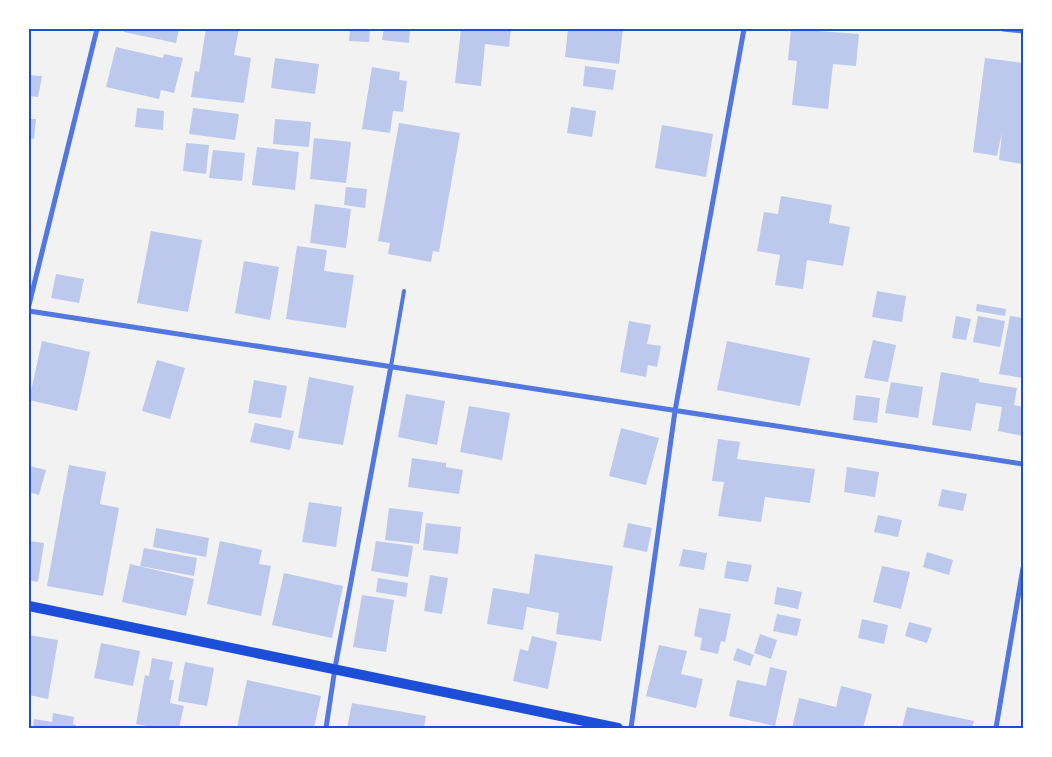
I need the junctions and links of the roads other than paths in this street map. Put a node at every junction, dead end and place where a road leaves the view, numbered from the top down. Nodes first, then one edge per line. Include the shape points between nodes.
1 (97, 29) edge
2 (744, 29) edge
3 (1003, 29) edge
4 (1023, 31) edge
5 (404, 291) dead end
6 (29, 305) edge
7 (29, 310) edge
8 (391, 366) junction
9 (675, 411) junction
10 (1023, 464) edge
11 (1023, 568) edge
12 (29, 606) edge
13 (335, 668) junction
14 (326, 728) edge
15 (618, 728) edge
16 (631, 728) edge
17 (996, 728) edge

1 - 6 street
2 - 9 street
3 - 4 street
5 - 8 lane
7 - 8 street
8 - 9 street
8 - 13 street
9 - 10 street
9 - 16 street
11 - 17 street
12 - 13 main road
13 - 14 street
13 - 15 main road

